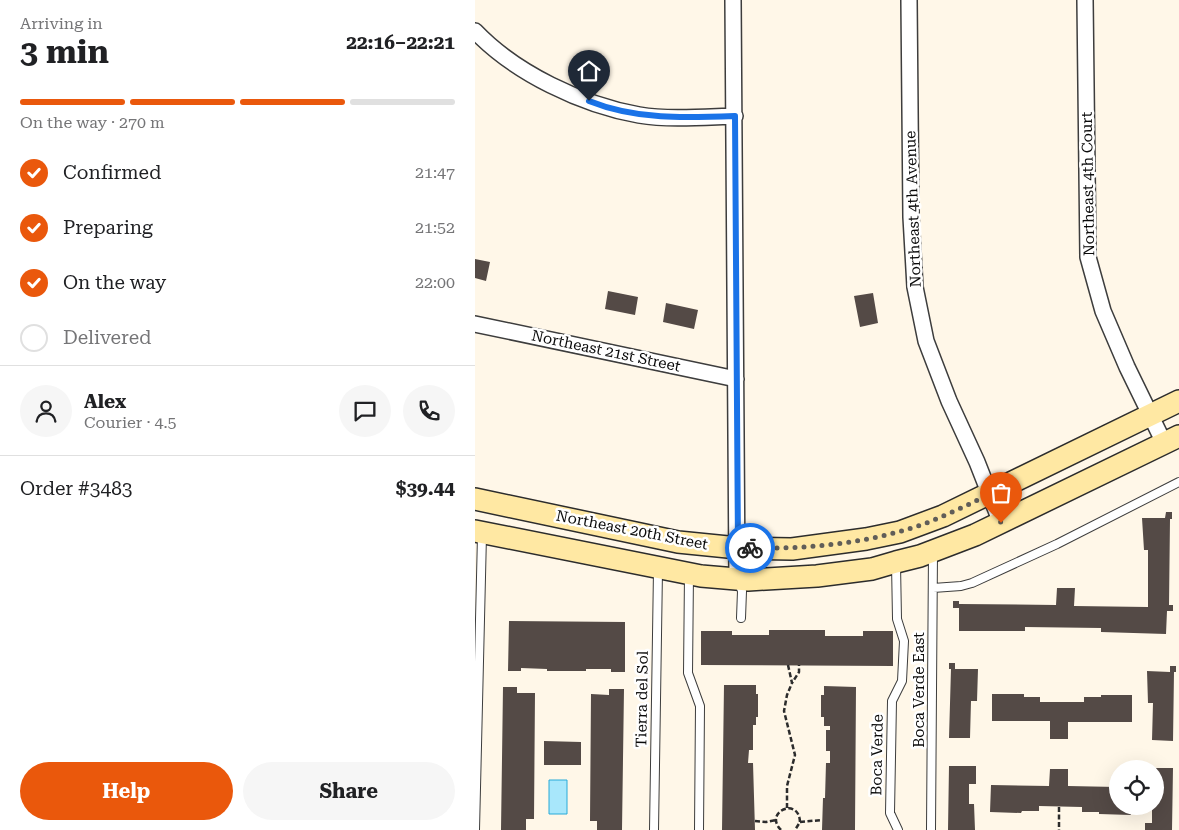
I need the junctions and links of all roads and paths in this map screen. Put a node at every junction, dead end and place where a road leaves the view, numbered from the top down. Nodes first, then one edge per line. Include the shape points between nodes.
1 (733, 0) edge
2 (909, 0) edge
3 (1085, 0) edge
4 (475, 30) edge
5 (735, 116) junction
6 (475, 324) edge
7 (736, 379) junction
8 (1179, 401) edge
9 (1150, 415) junction
10 (1171, 440) edge
11 (1179, 482) edge
12 (990, 494) junction
13 (475, 499) edge
14 (1001, 523) junction
15 (478, 532) edge
16 (738, 548) junction
17 (933, 551) junction
18 (896, 562) junction
19 (658, 568) junction
20 (689, 574) junction
21 (737, 579) junction
22 (933, 588) junction
23 (741, 618) dead end
24 (789, 666) dead end
25 (799, 666) dead end
26 (792, 683) junction
27 (1059, 807) dead end
28 (787, 808) junction
29 (776, 820) junction
30 (822, 820) dead end
31 (755, 821) dead end
32 (800, 822) junction
33 (475, 830) edge
34 (654, 830) edge
35 (699, 830) edge
36 (781, 830) edge
37 (795, 830) edge
38 (898, 830) edge
39 (931, 830) edge
40 (1059, 830) edge

1 - 5 street
2 - 12 street, Northeast 4th Avenue via 911,217 915,287 926,341
3 - 9 street, Northeast 4th Court via 1088,258 1103,311
4 - 5 street via 506,58 537,78 608,108 641,115
5 - 7 street
6 - 7 street, Northeast 21st Street
7 - 16 street
8 - 9 street, Northeast 20th Street
9 - 10 street, Northeast 4th Court
9 - 12 street, Northeast 20th Street
10 - 14 street
11 - 22 lane via 972,583
12 - 14 street, Northeast 4th Avenue
12 - 16 street, Northeast 20th Street via 943,516 866,540 792,549
13 - 16 street, Northeast 20th Street via 678,542
14 - 17 street
15 - 19 street
15 - 33 lane
16 - 21 street
17 - 18 street
17 - 22 lane, Boca Verde East
18 - 21 street via 817,576
18 - 38 lane, Boca Verde via 897,619 904,641 902,681 892,701 891,813
19 - 20 street
19 - 34 lane, Tierra del Sol
20 - 21 street
20 - 35 lane via 688,673 700,706
21 - 23 lane via 742,591
22 - 39 lane, Boca Verde East
24 - 26 path
25 - 26 path
26 - 28 path via 785,711 795,755 787,786
27 - 40 path
28 - 29 path
28 - 32 path via 797,812
29 - 31 path
29 - 36 path
30 - 32 path
32 - 37 path

